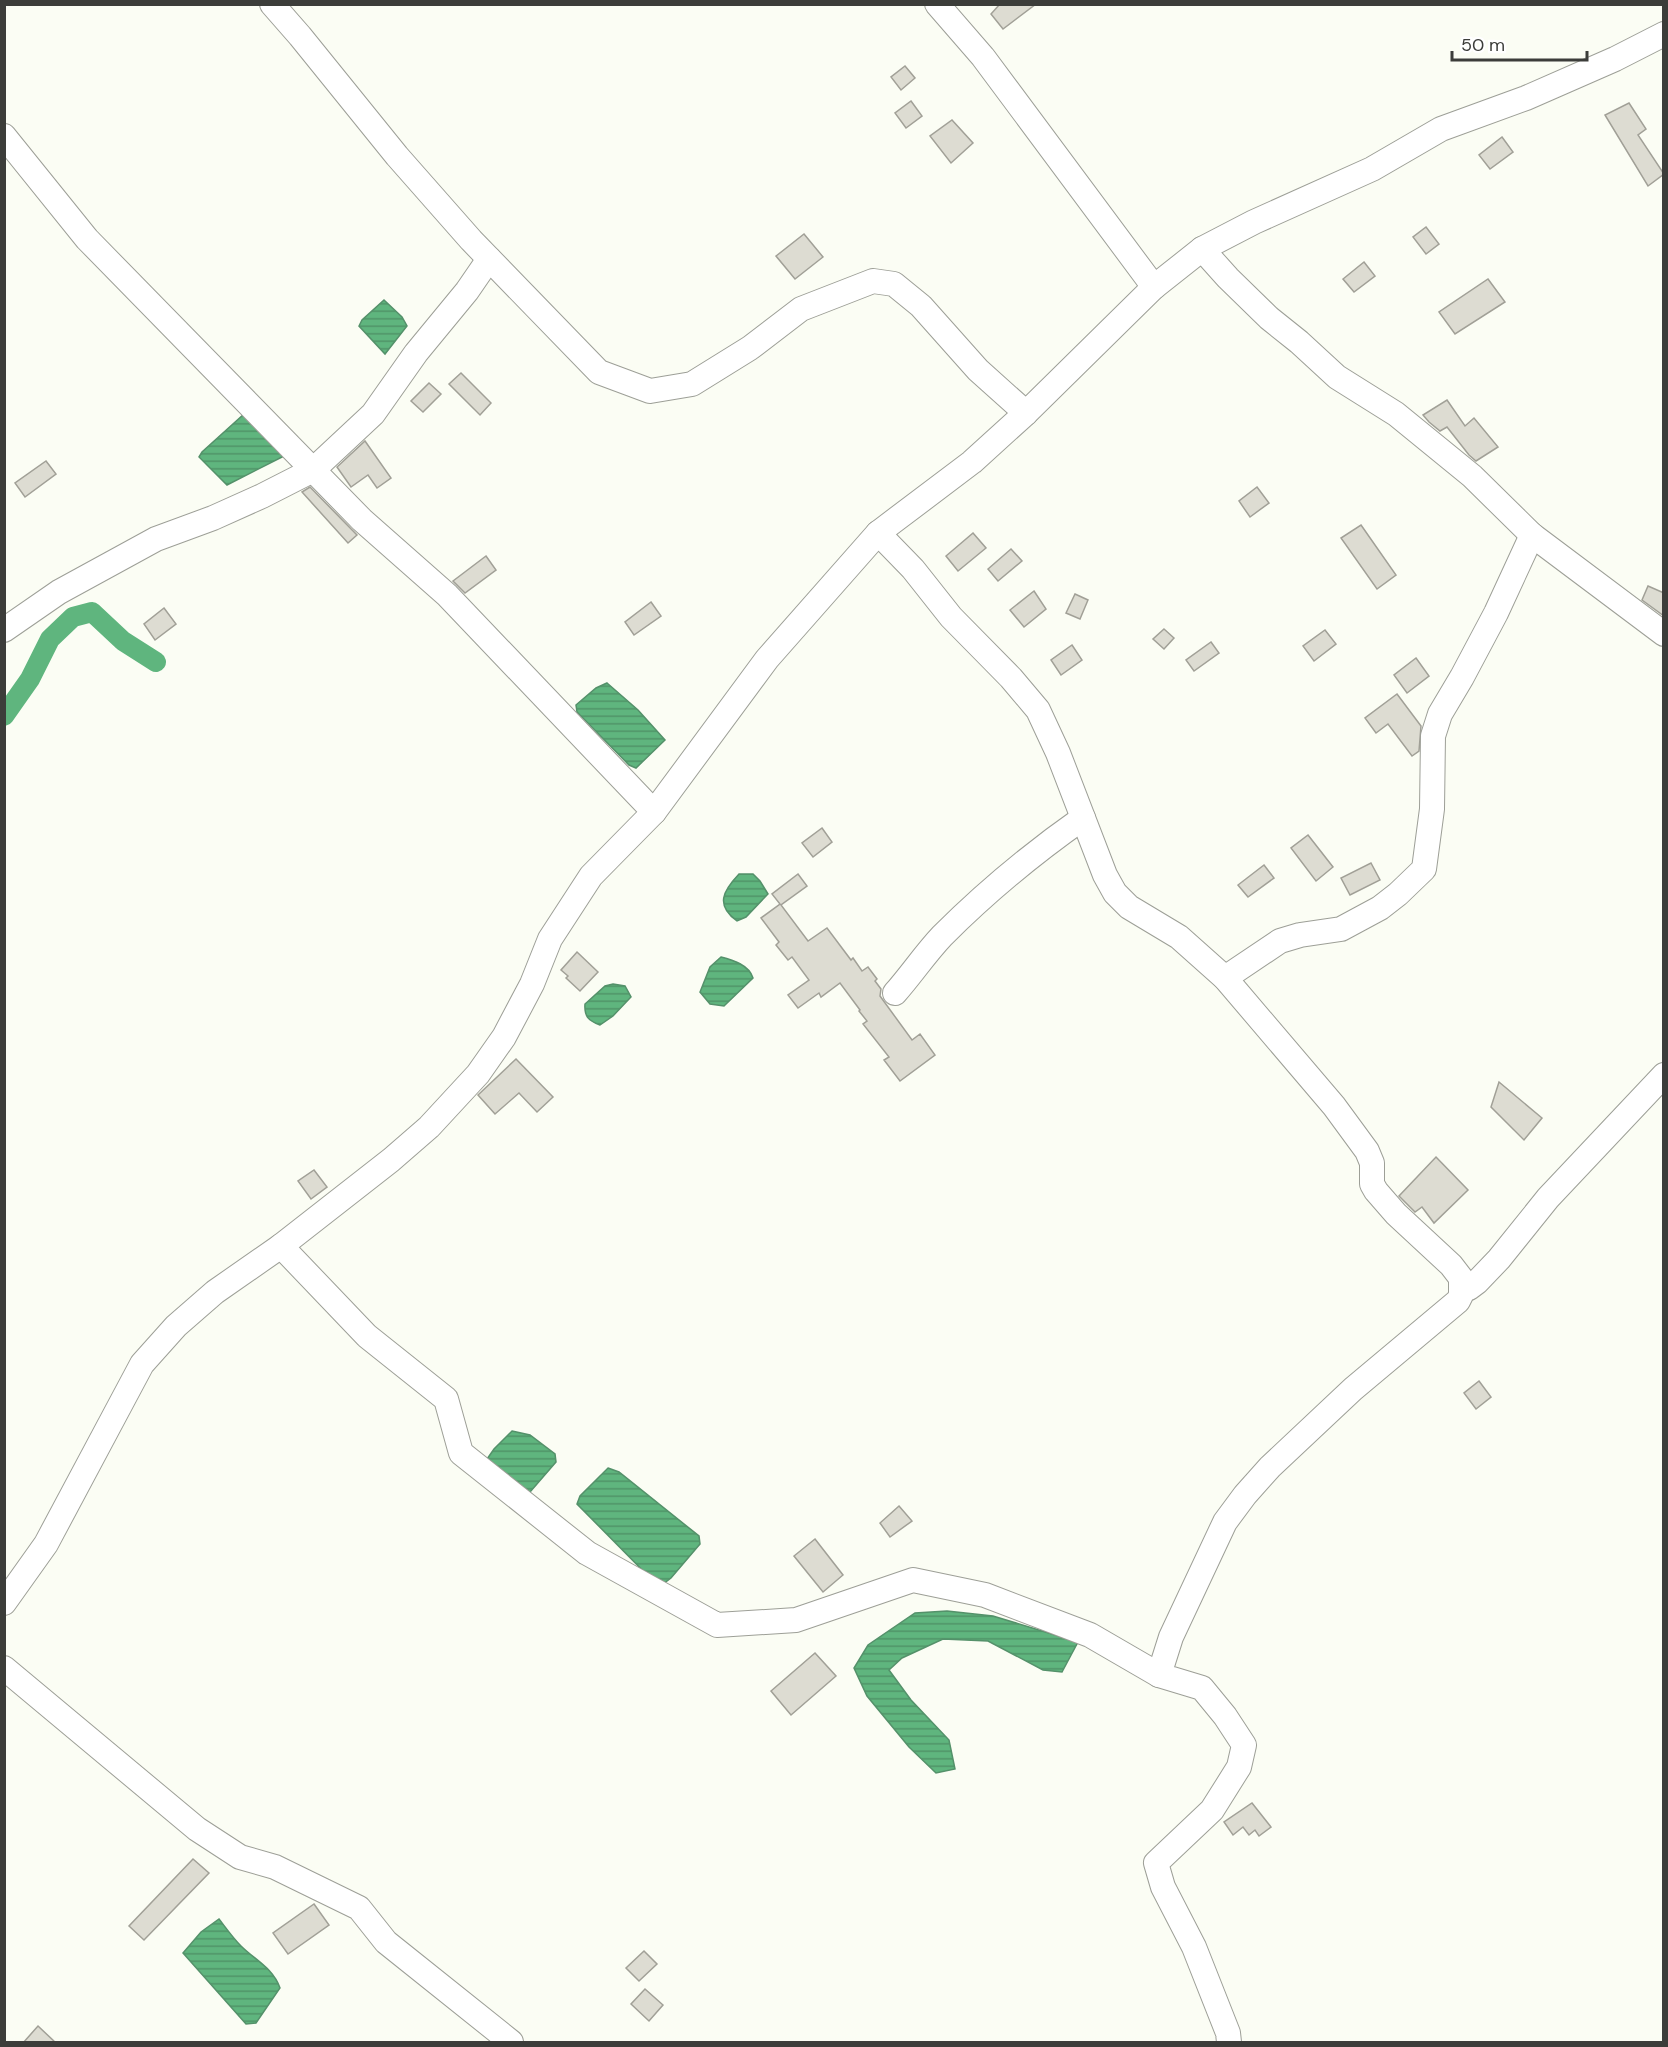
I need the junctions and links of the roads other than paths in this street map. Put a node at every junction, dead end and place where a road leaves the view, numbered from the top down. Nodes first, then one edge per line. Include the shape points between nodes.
1 (272, 4) edge
2 (937, 4) edge
3 (1664, 34) edge
4 (4, 136) edge
5 (1202, 249) junction
6 (489, 259) junction
7 (1154, 287) junction
8 (1026, 413) junction
9 (313, 470) junction
10 (879, 533) junction
11 (1532, 535) junction
12 (4, 630) edge
13 (1664, 634) edge
14 (654, 812) junction
15 (1083, 818) junction
16 (1225, 978) junction
17 (895, 993) dead end
18 (1664, 1075) edge
19 (281, 1246) junction
20 (1461, 1289) junction
21 (4, 1603) edge
22 (4, 1668) edge
23 (1159, 1675) junction
24 (511, 2043) edge
25 (1229, 2043) edge

1 - 6 street via 397,156
2 - 7 street via 983,57
3 - 5 street via 1527,98 1441,129 1372,169
4 - 9 street via 87,239
5 - 7 street
5 - 11 street via 1269,318 1337,377 1396,414 1472,476
6 - 8 street via 599,372 650,391 692,384 750,348 801,309 873,281 894,284 921,306 978,370
6 - 9 street via 373,414
7 - 8 street
8 - 10 street via 972,462
9 - 12 street via 252,501 156,539 59,592
9 - 14 street via 362,520 447,594
10 - 14 street via 767,659
10 - 15 street via 951,618 1038,710
11 - 13 street
11 - 16 street via 1496,613 1440,714 1433,736 1432,809 1424,869 1380,908 1341,929 1280,941
14 - 19 street via 591,876 550,939 504,1038 478,1074 429,1127
15 - 16 street via 1115,893 1129,907 1179,938
15 - 17 street via 940,938
16 - 20 street via 1334,1106 1367,1151 1376,1191 1451,1265 1461,1278
18 - 20 street via 1548,1198 1478,1282
19 - 21 street via 215,1292 176,1326 142,1364 46,1544
19 - 23 street via 368,1336 447,1399 461,1453 587,1552 717,1626 796,1620 913,1580 985,1595 1090,1635
20 - 23 street via 1458,1301 1353,1389 1245,1494 1225,1522 1171,1637
22 - 24 street via 196,1829 240,1857 275,1867 359,1908 386,1942
23 - 25 street via 1202,1688 1244,1745 1239,1767 1212,1810 1156,1863 1163,1887 1194,1947

